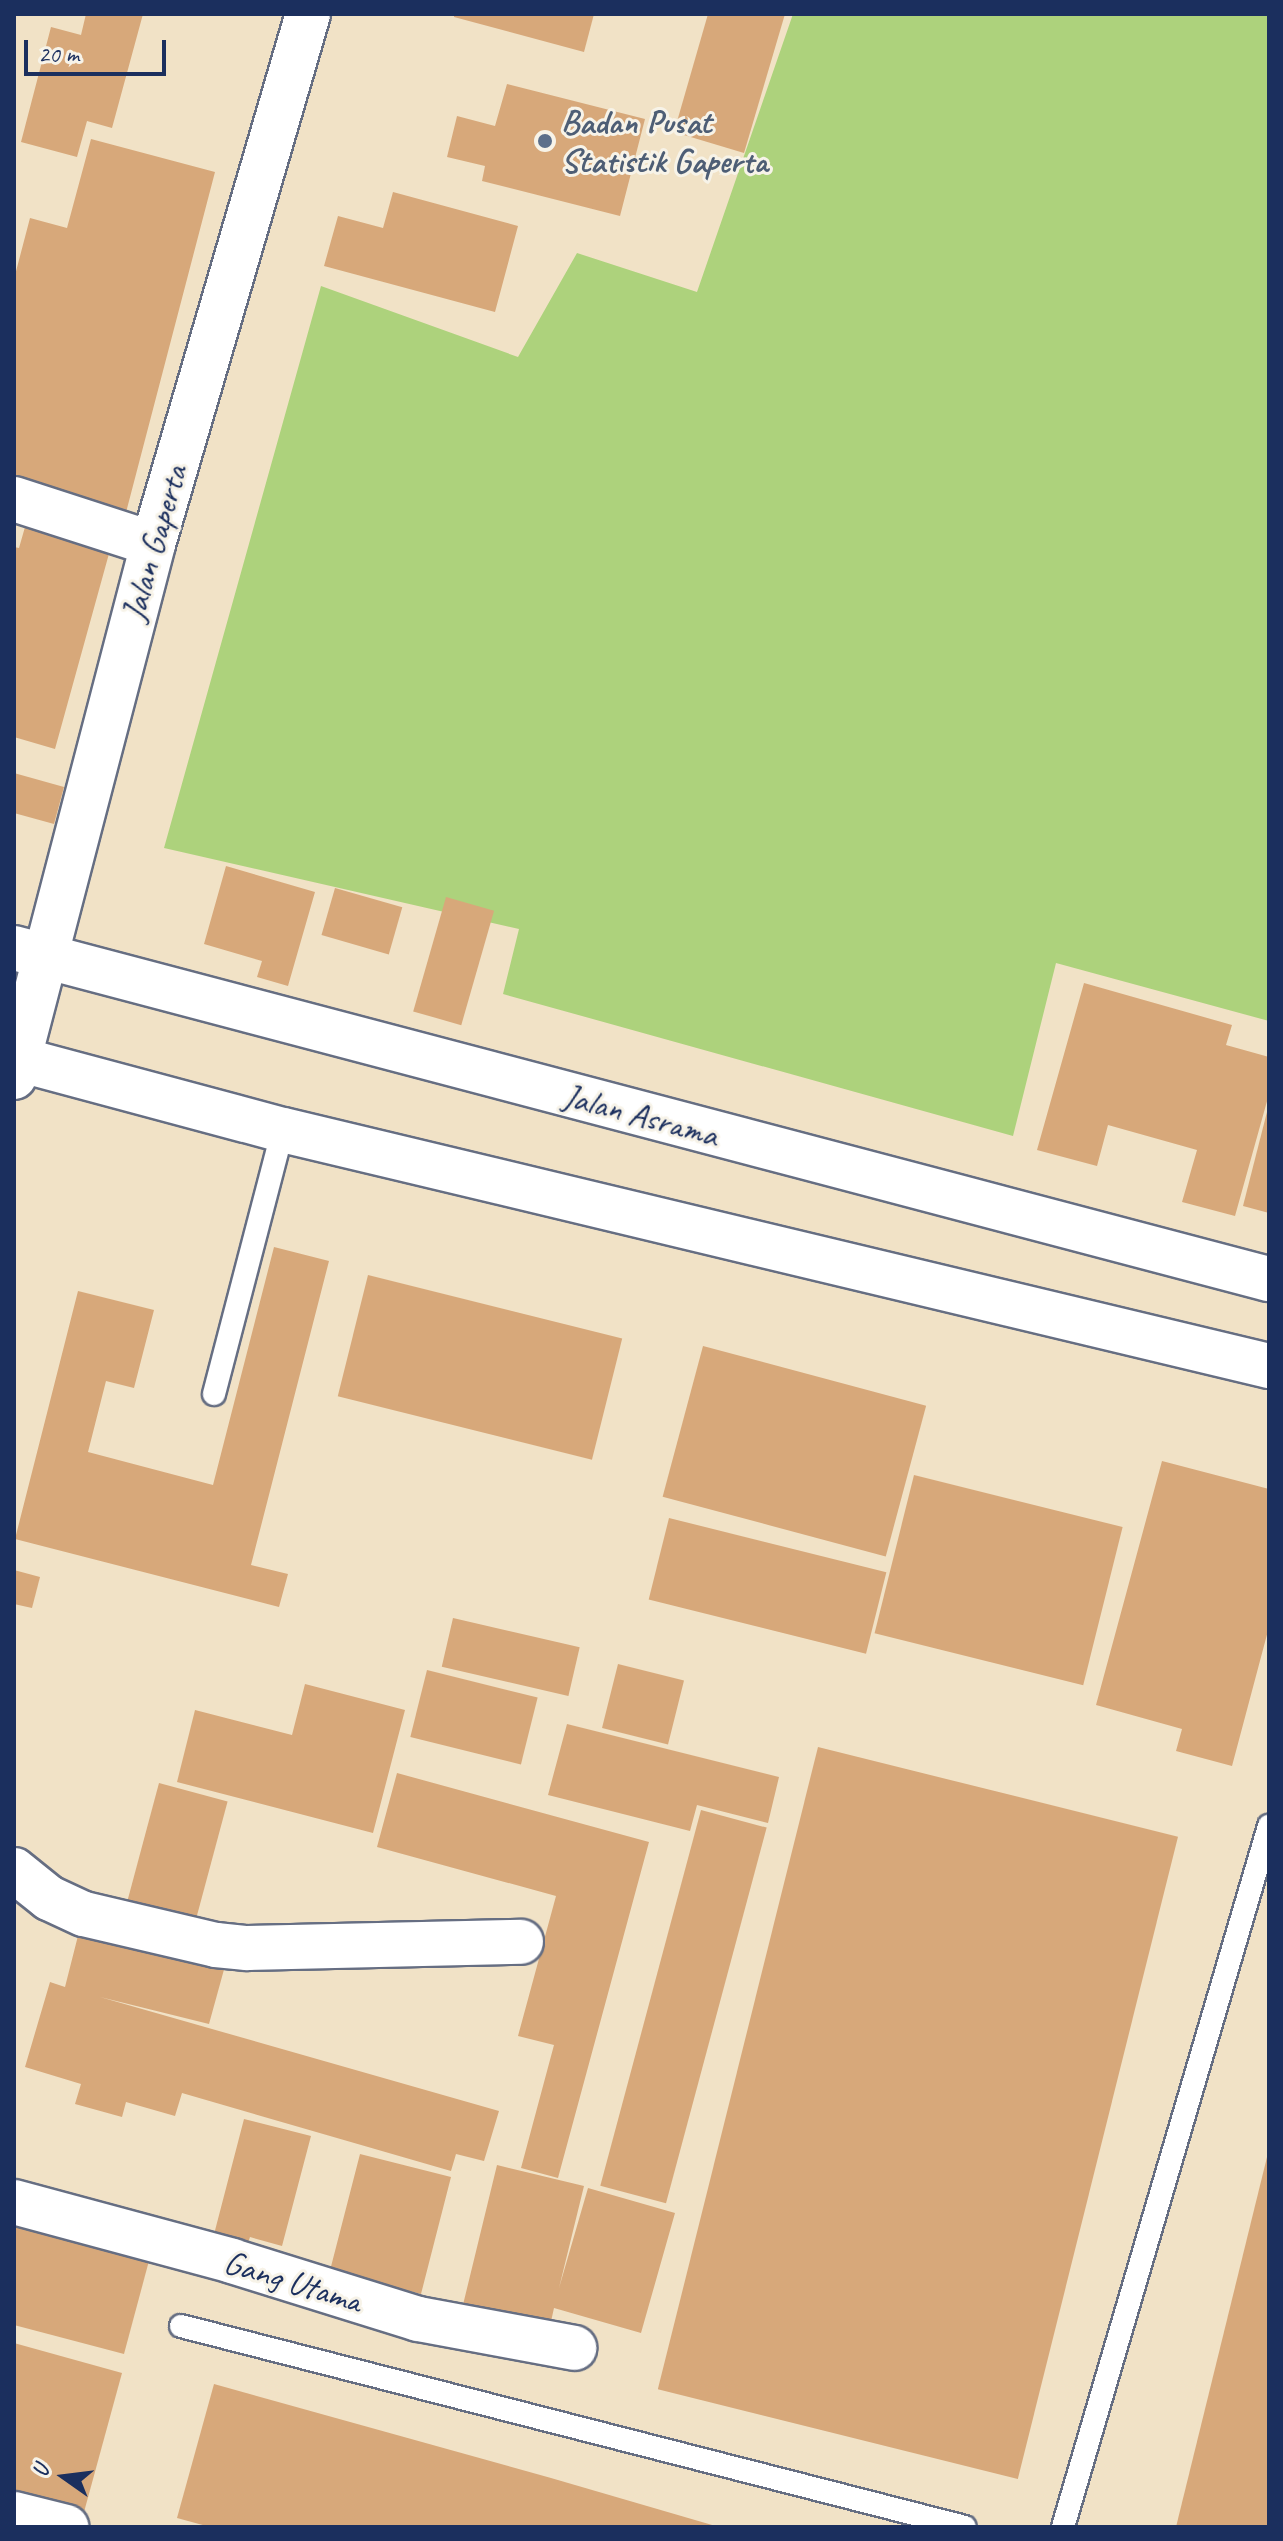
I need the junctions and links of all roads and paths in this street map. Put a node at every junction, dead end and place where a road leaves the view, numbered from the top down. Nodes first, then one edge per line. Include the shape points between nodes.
1 (308, 14) edge
2 (14, 499) edge
3 (153, 544) junction
4 (28, 952) edge
5 (16, 1064) edge
6 (283, 1130) junction
7 (1269, 1279) edge
8 (1269, 1366) edge
9 (214, 1394) dead end
10 (1269, 1826) edge
11 (14, 1870) edge
12 (521, 1942) dead end
13 (14, 2202) edge
14 (181, 2326) dead end
15 (574, 2348) dead end
16 (14, 2514) edge
17 (66, 2527) edge
18 (965, 2527) edge
19 (1063, 2527) edge

1 - 3 main road, Jalan Gaperta
2 - 3 main road
3 - 4 main road, Jalan Gaperta
4 - 5 main road, Jalan Gaperta
4 - 7 main road, Jalan Asrama
5 - 6 main road
6 - 8 main road
6 - 9 lane
10 - 19 lane
11 - 12 main road via 49,1898 84,1914 216,1945
13 - 15 main road, Gang Utama via 418,2319
14 - 18 lane
16 - 17 main road

